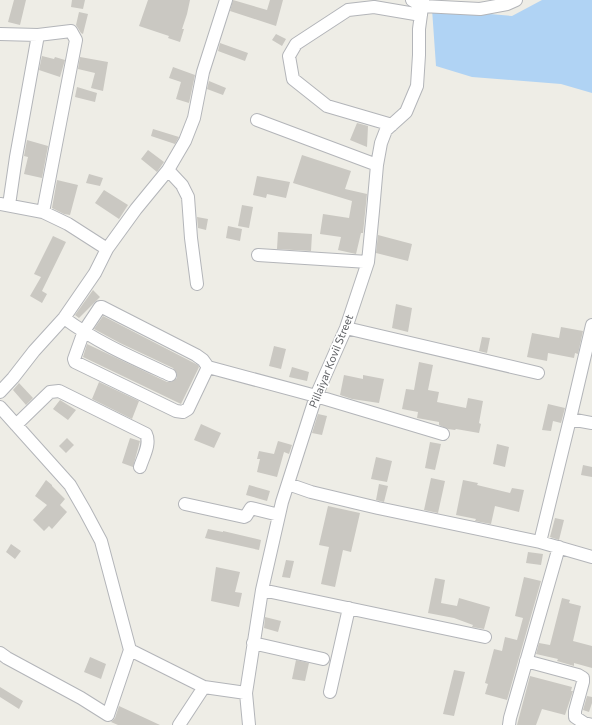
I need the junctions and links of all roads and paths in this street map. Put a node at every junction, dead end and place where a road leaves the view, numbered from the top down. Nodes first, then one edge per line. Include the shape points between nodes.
1 (226, 0) edge
2 (516, 0) edge
3 (419, 5) edge
4 (0, 34) edge
5 (38, 35) junction
6 (257, 120) dead end
7 (392, 125) junction
8 (376, 165) junction
9 (168, 170) junction
10 (4, 205) edge
11 (43, 212) junction
12 (107, 249) junction
13 (258, 255) dead end
14 (368, 262) junction
15 (197, 284) dead end
16 (64, 318) junction
17 (592, 326) edge
18 (346, 328) junction
19 (84, 331) junction
20 (208, 368) junction
21 (538, 373) dead end
22 (170, 375) dead end
23 (0, 392) edge
24 (316, 396) junction
25 (0, 407) edge
26 (570, 419) junction
27 (592, 423) edge
28 (16, 425) junction
29 (443, 434) dead end
30 (140, 467) dead end
31 (288, 484) junction
32 (185, 504) dead end
33 (279, 515) junction
34 (540, 542) junction
35 (559, 547) junction
36 (592, 558) edge
37 (262, 590) junction
38 (349, 608) junction
39 (485, 637) dead end
40 (253, 643) junction
41 (130, 650) junction
42 (0, 653) edge
43 (323, 659) dead end
44 (526, 661) junction
45 (204, 687) junction
46 (330, 692) dead end
47 (246, 693) junction
48 (179, 725) edge
49 (249, 725) edge
50 (509, 725) edge
51 (592, 725) edge

1 - 9 street via 203,72 194,118 185,141
2 - 3 street via 480,8
3 - 7 street, Pillaiyar Kovil Street via 417,86 406,112
3 - 7 street via 374,6 348,10 296,44 289,56 292,79 327,106
4 - 5 street
5 - 10 street via 16,157
5 - 11 street via 71,31 76,40
6 - 8 street
7 - 8 street, Pillaiyar Kovil Street via 386,130
8 - 14 street, Pillaiyar Kovil Street
9 - 12 street
9 - 15 street via 182,185 188,197 190,238
10 - 11 street
11 - 12 street via 68,224
12 - 16 street via 95,273
13 - 14 street
14 - 18 street, Pillaiyar Kovil Street
16 - 19 street
16 - 23 street
17 - 26 street
18 - 21 street
18 - 24 street, Pillaiyar Kovil Street
19 - 20 street via 100,308 105,308 196,355
19 - 20 street via 74,361 176,411 184,412 188,409
19 - 22 street via 123,354
20 - 24 street
24 - 29 street
24 - 31 street, Pillaiyar Kovil Street
25 - 28 street
26 - 27 street
26 - 34 street
28 - 30 street via 50,392 59,391 146,434 148,442
28 - 41 street via 70,485 101,541
31 - 33 street, Pillaiyar Kovil Street
31 - 34 street via 378,508
32 - 33 street via 244,517 251,508
33 - 37 street, Pillaiyar Kovil Street
34 - 35 street
35 - 36 street
35 - 44 street
37 - 38 street
37 - 40 street, Pillaiyar Kovil Street
38 - 39 street
38 - 46 street
40 - 43 street
40 - 47 street, Pillaiyar Kovil Street
41 - 42 street via 108,715
41 - 45 street
44 - 50 street
44 - 51 street via 583,678 575,717
45 - 47 street
45 - 48 street
47 - 49 street, Pillaiyar Kovil Street

